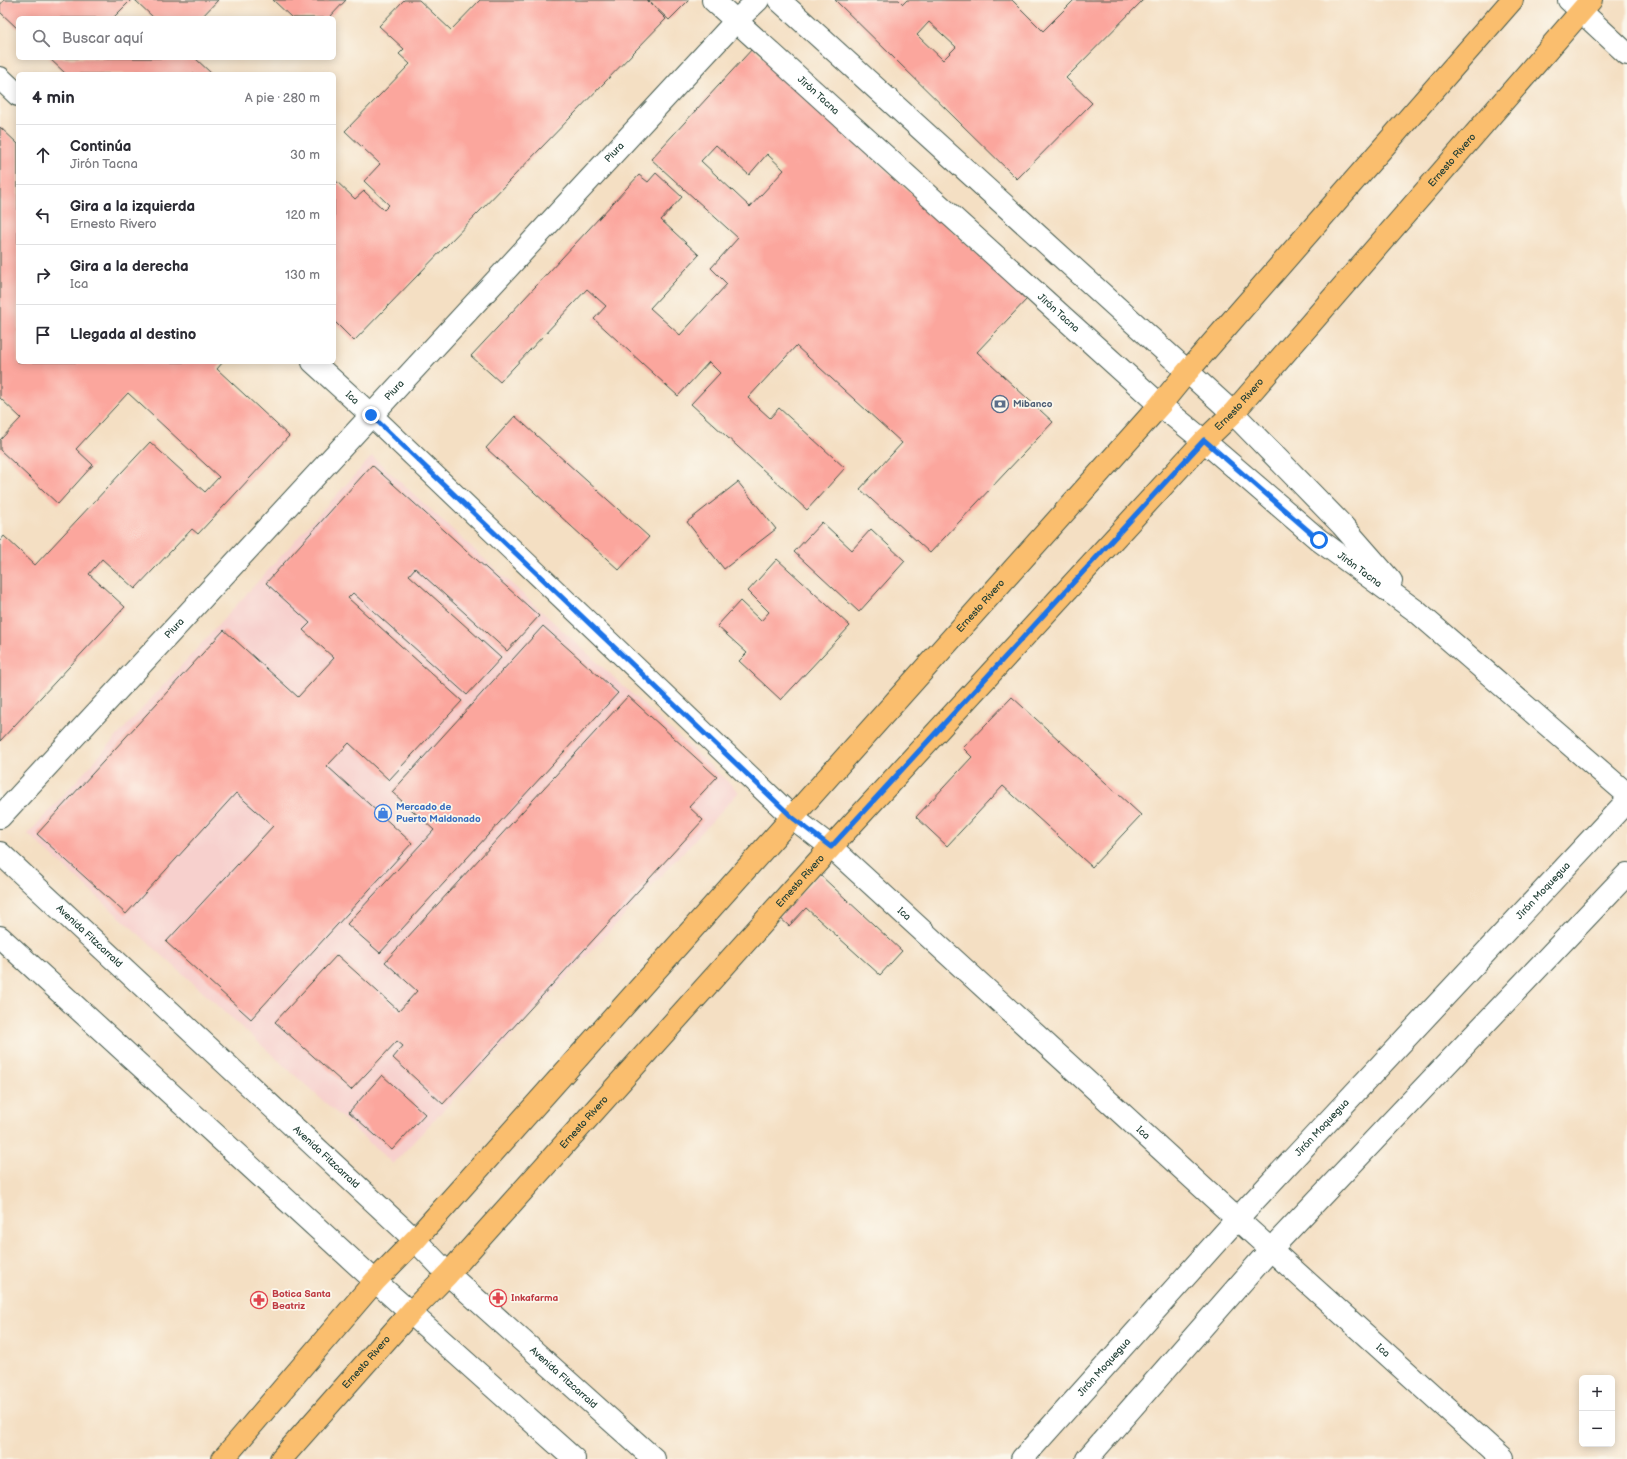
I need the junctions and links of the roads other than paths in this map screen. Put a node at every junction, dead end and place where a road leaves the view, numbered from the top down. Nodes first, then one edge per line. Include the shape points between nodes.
1 (713, 0) edge
2 (758, 0) edge
3 (779, 0) edge
4 (1512, 0) edge
5 (1581, 4) edge
6 (736, 21) junction
7 (1627, 54) edge
8 (0, 78) edge
9 (16, 93) edge
10 (315, 364) edge
11 (1187, 372) junction
12 (1160, 405) junction
13 (1233, 413) junction
14 (371, 415) junction
15 (1204, 440) junction
16 (1416, 611) junction
17 (1627, 794) edge
18 (1627, 801) edge
19 (0, 817) edge
20 (793, 818) junction
21 (831, 847) junction
22 (0, 853) edge
23 (1627, 874) edge
24 (0, 937) edge
25 (1237, 1219) junction
26 (415, 1240) junction
27 (1270, 1250) junction
28 (448, 1274) junction
29 (376, 1281) junction
30 (411, 1312) junction
31 (223, 1459) edge
32 (281, 1459) edge
33 (574, 1459) edge
34 (654, 1459) edge
35 (1022, 1459) edge
36 (1087, 1459) edge
37 (1503, 1459) edge

1 - 6 street, Jirón Tacna
2 - 6 street, Piura
3 - 11 street, Jirón Tacna
4 - 11 main road, Ernesto Rivero
5 - 7 street
5 - 13 main road, Ernesto Rivero
6 - 12 street, Jirón Tacna
6 - 14 street, Piura
8 - 9 street
10 - 14 street, Ica
11 - 12 main road, Ernesto Rivero
11 - 13 street, Jirón Tacna
12 - 15 street, Jirón Tacna
12 - 20 main road, Ernesto Rivero
13 - 15 main road, Ernesto Rivero
13 - 16 street, Jirón Tacna via 1342,526
14 - 19 street, Piura
14 - 20 street, Ica
15 - 16 street, Jirón Tacna via 1319,540
15 - 21 main road, Ernesto Rivero
16 - 17 street, Jirón Tacna
18 - 25 street, Jirón Moquegua
20 - 21 street, Ica
20 - 26 main road, Ernesto Rivero
21 - 25 street, Ica
21 - 28 main road, Ernesto Rivero
22 - 26 street, Avenida Fitzcarrald
23 - 27 street
24 - 29 street
25 - 27 street, Ica
25 - 35 street, Jirón Moquegua
26 - 28 street, Avenida Fitzcarrald
26 - 29 main road, Ernesto Rivero
27 - 36 street
27 - 37 street, Ica
28 - 30 main road, Ernesto Rivero
28 - 34 street, Avenida Fitzcarrald
29 - 30 street
29 - 31 main road, Ernesto Rivero
30 - 32 main road, Ernesto Rivero
30 - 33 street

